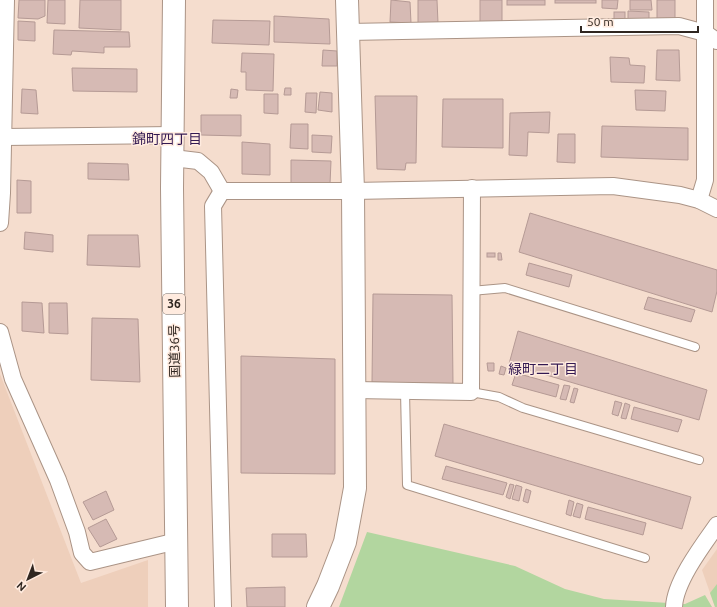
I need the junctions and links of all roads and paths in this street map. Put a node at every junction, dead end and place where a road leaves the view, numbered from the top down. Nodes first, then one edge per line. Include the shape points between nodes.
1 (6, 0) edge
2 (174, 0) edge
3 (347, 0) edge
4 (705, 0) edge
5 (348, 32) junction
6 (711, 37) edge
7 (2, 89) edge
8 (173, 135) junction
9 (4, 137) junction
10 (173, 158) junction
11 (472, 188) junction
12 (222, 191) junction
13 (353, 191) junction
14 (1, 193) edge
15 (699, 200) junction
16 (717, 209) edge
17 (0, 223) edge
18 (471, 290) junction
19 (0, 332) edge
20 (695, 347) dead end
21 (355, 390) junction
22 (405, 391) junction
23 (471, 392) junction
24 (699, 460) dead end
25 (717, 525) edge
26 (177, 541) junction
27 (645, 558) dead end
28 (177, 607) edge
29 (223, 607) edge
30 (318, 607) edge
31 (674, 607) edge

1 - 7 street
2 - 8 main road, 国道36号 / 36
3 - 5 main road
4 - 6 street
5 - 6 street via 679,26
5 - 13 main road
6 - 15 street via 705,180
7 - 9 street
8 - 9 street
8 - 10 main road, 国道36号 / 36
9 - 14 street
10 - 12 street via 198,161 211,172
10 - 26 main road, 国道36号 / 36
11 - 13 street
11 - 15 street via 613,186
11 - 18 street
12 - 13 street
12 - 29 street via 213,206
13 - 21 main road
14 - 17 street
15 - 16 street
18 - 20 lane via 505,288
18 - 23 street
19 - 26 street via 13,379 58,480 82,553 90,562
21 - 22 street
21 - 30 main road via 356,488 345,542
22 - 23 street
22 - 27 lane via 407,485
23 - 24 lane via 499,397 523,408
25 - 31 street via 688,568 674,598
26 - 28 main road, 国道36号 / 36

